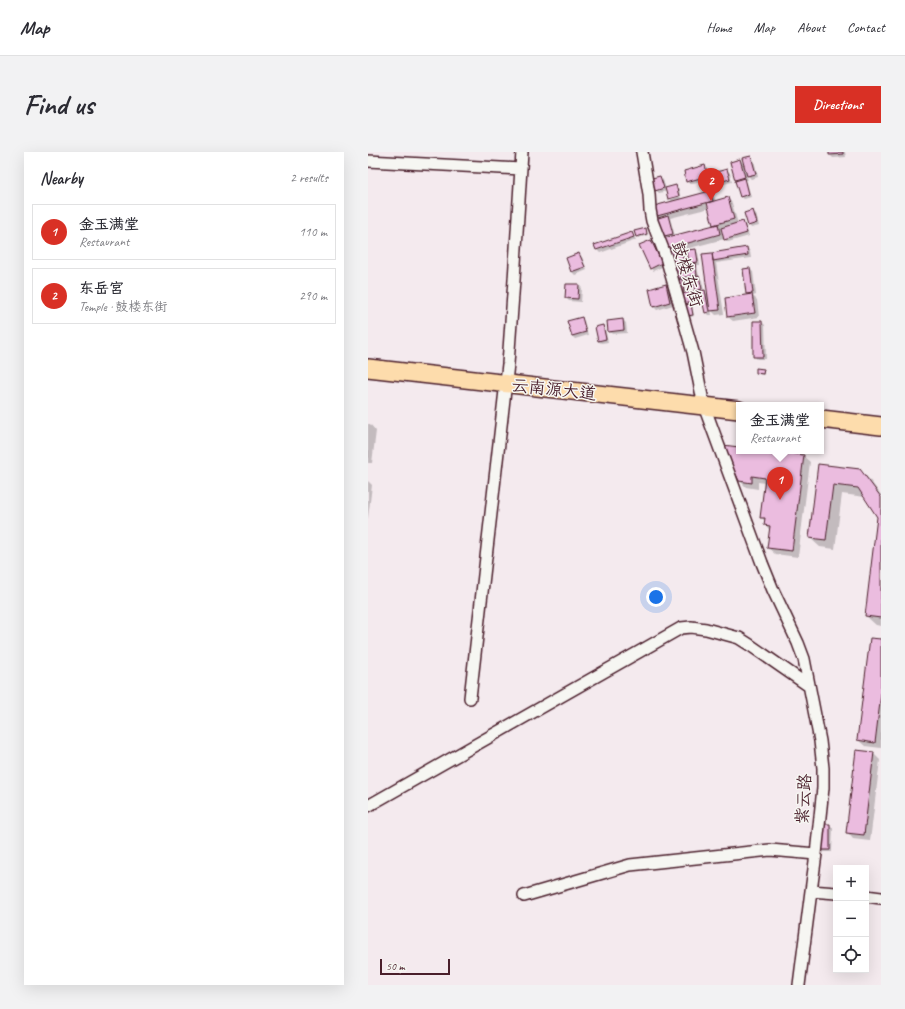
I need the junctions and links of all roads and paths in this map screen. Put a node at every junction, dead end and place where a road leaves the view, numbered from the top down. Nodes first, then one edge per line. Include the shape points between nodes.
1 (522, 152) edge
2 (642, 152) edge
3 (368, 160) edge
4 (521, 169) junction
5 (368, 368) edge
6 (505, 384) junction
7 (704, 406) junction
8 (736, 410) edge
9 (824, 420) edge
10 (881, 426) edge
11 (809, 686) junction
12 (470, 698) dead end
13 (368, 806) edge
14 (816, 854) junction
15 (811, 891) junction
16 (833, 893) edge
17 (524, 896) dead end
18 (869, 896) edge
19 (881, 898) edge
20 (799, 985) edge

1 - 4 street
2 - 7 street, 鼓楼东街 via 652,221 666,257 693,352
3 - 4 street
4 - 6 street
5 - 6 main road, 云南源大道
6 - 7 main road, 云南源大道
6 - 12 street
7 - 8 main road, 云南源大道
7 - 11 street, 鼓楼东街 via 762,563 804,659
9 - 10 main road
11 - 13 street via 739,638 706,629 681,628
11 - 14 street, 紫云路 via 823,768
14 - 15 street, 紫云路
14 - 17 street via 770,850 630,865
15 - 16 street
15 - 20 street, 紫云路
18 - 19 street

